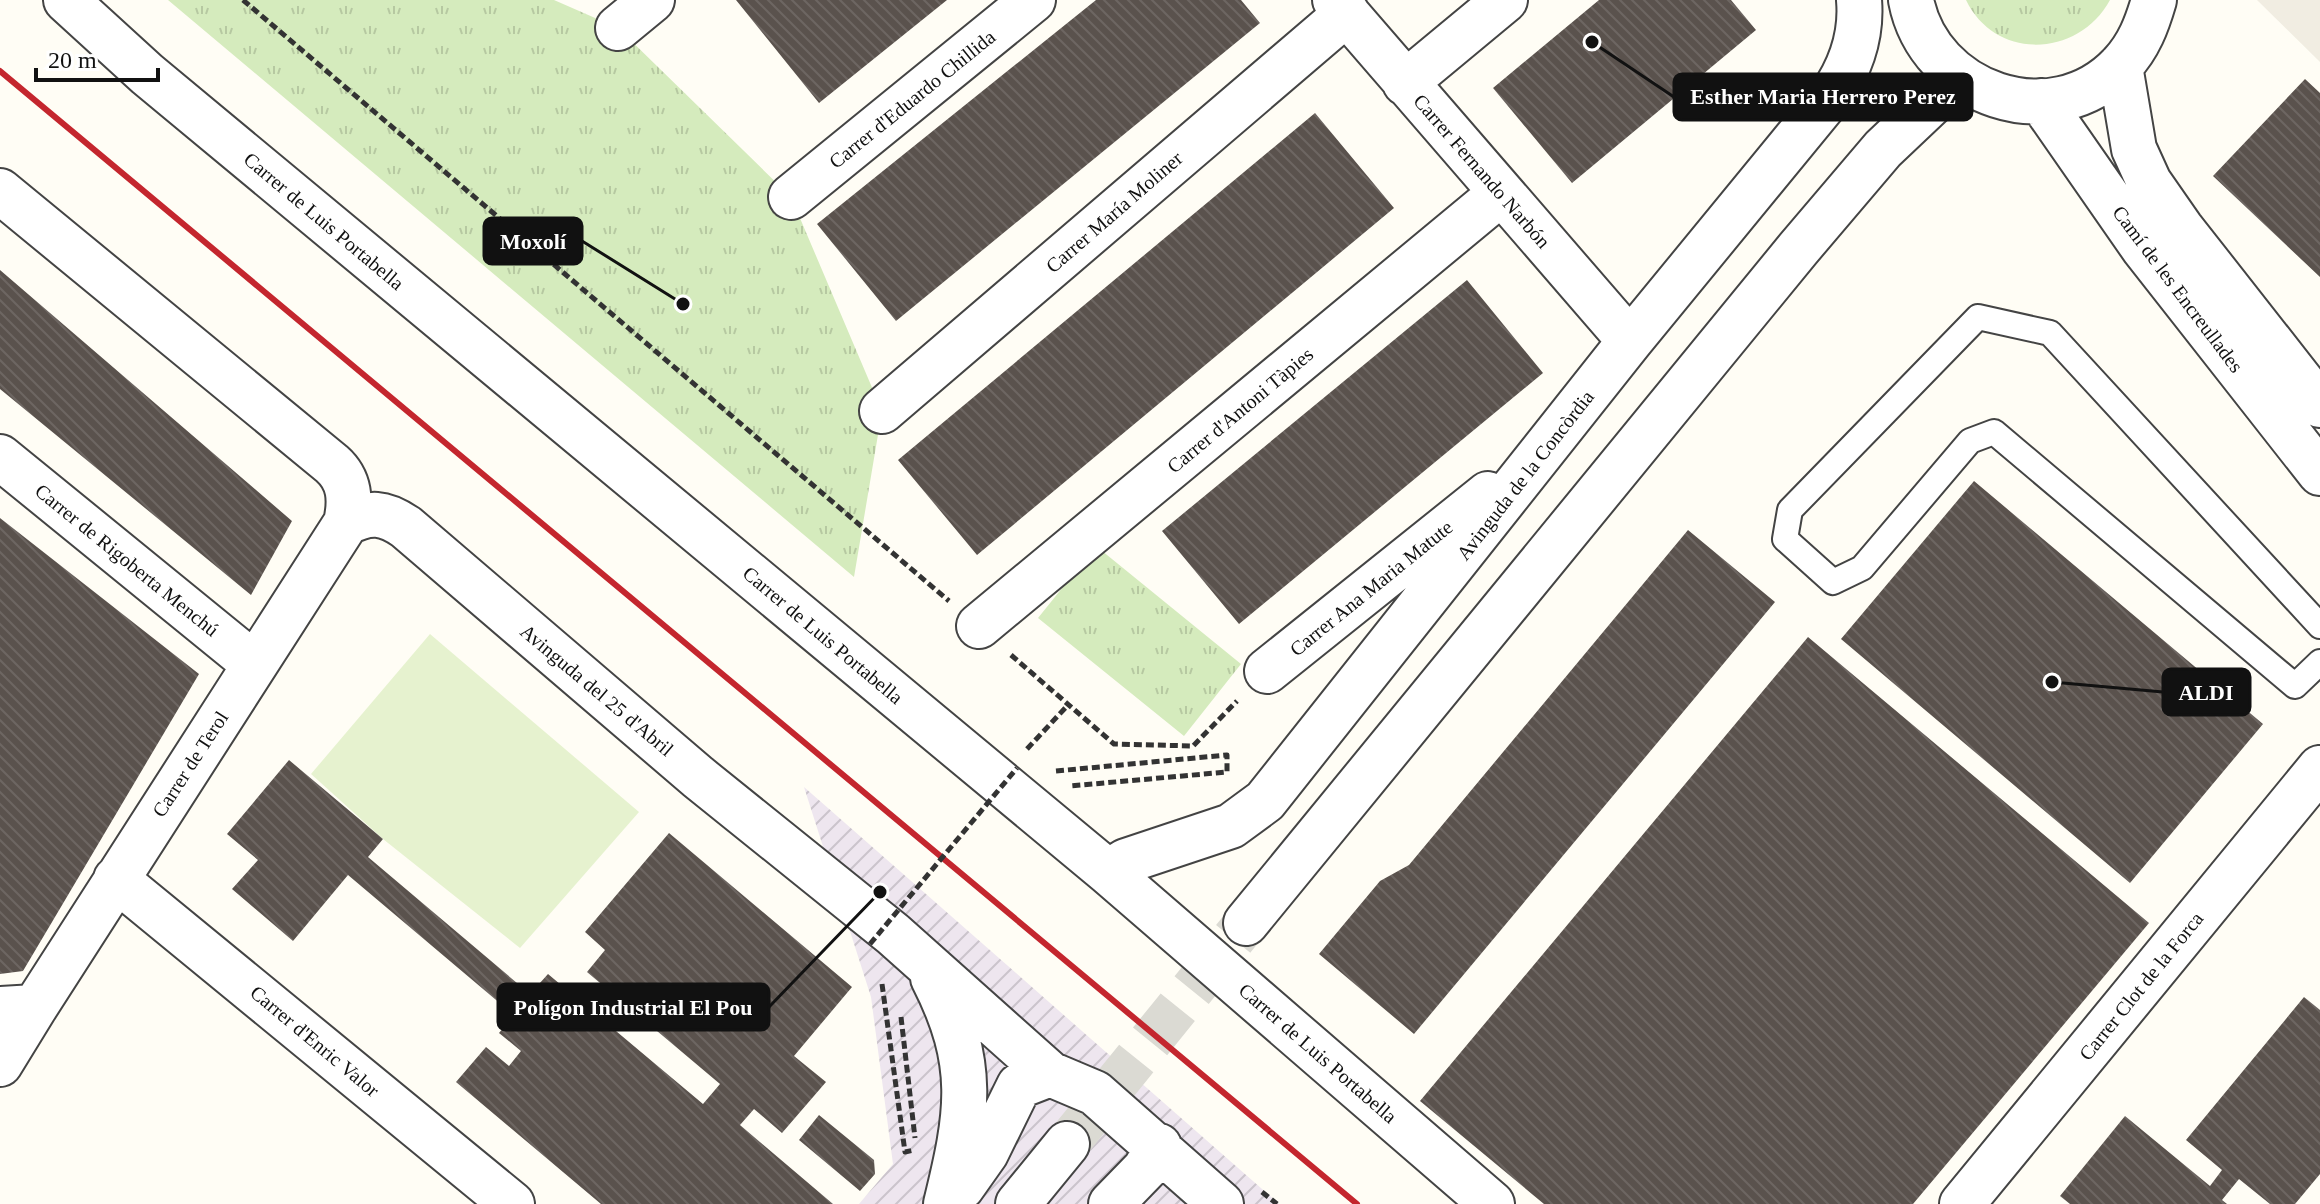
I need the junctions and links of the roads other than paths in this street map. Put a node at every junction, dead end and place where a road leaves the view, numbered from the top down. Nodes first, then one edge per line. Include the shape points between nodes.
1 (66, 0) edge
2 (112, 0) edge
3 (652, 0) edge
4 (1033, 0) edge
5 (1505, 0) edge
6 (1859, 0) edge
7 (1911, 0) edge
8 (2154, 0) edge
9 (1341, 7) edge
10 (618, 28) dead end
11 (2120, 66) junction
12 (147, 74) junction
13 (1958, 78) junction
14 (1405, 83) junction
15 (2041, 101) junction
16 (0, 191) edge
17 (1500, 194) junction
18 (791, 197) dead end
19 (1630, 341) junction
20 (2320, 405) edge
21 (882, 411) dead end
22 (1549, 445) junction
23 (0, 457) edge
24 (2320, 473) edge
25 (346, 523) junction
26 (979, 626) road end
27 (2320, 626) edge
28 (2320, 662) edge
29 (254, 664) junction
30 (1267, 671) road end
31 (2320, 768) edge
32 (1108, 872) junction
33 (116, 879) junction
34 (1246, 923) tunnel mouth
35 (925, 962) junction
36 (17, 1008) edge
37 (0, 1064) edge
38 (1050, 1074) junction
39 (1067, 1144) tunnel mouth
40 (1159, 1146) junction
41 (512, 1204) edge
42 (947, 1204) edge
43 (1018, 1204) edge
44 (1111, 1204) edge
45 (1221, 1204) edge
46 (1492, 1204) edge
47 (1962, 1204) edge

1 - 12 street, Carrer de Luis Portabella
2 - 12 street, Carrer de Luis Portabella
3 - 10 street
4 - 18 street, Carrer d'Eduardo Chillida
5 - 14 street
6 - 19 street, Avinguda de la Concòrdia via 1855,52 1845,76
7 - 13 street via 1914,19 1932,52
8 - 11 street via 2144,34
9 - 14 street, Carrer Fernando Narbón
9 - 21 street, Carrer María Moliner
11 - 15 street via 2085,90
11 - 20 street, Camí de les Encreullades via 2134,149 2149,182
12 - 32 street, Carrer de Luis Portabella
13 - 15 street via 1988,94
13 - 34 street via 1883,149 1798,249
14 - 17 street, Carrer Fernando Narbón
15 - 24 street, Camí de les Encreullades via 2144,249
16 - 25 street via 338,469 348,493
17 - 19 street, Carrer Fernando Narbón
17 - 26 street, Carrer d'Antoni Tàpies
19 - 22 street, Avinguda de la Concòrdia
22 - 30 street, Carrer Ana Maria Matute
22 - 32 street, Avinguda de la Concòrdia via 1265,801 1231,826
23 - 29 street, Carrer de Rigoberta Menchú
25 - 29 street, Carrer de Terol
25 - 35 street, Avinguda del 25 d'Abril via 371,513 406,527 698,777
27 - 28 lane via 2050,333 2036,329 1978,317 1790,510 1785,539 1833,582 1862,568 1970,441 1994,432 2295,686
29 - 33 street, Carrer de Terol
31 - 47 street, Carrer Clot de la Forca
32 - 46 street, Carrer de Luis Portabella
33 - 36 street, Carrer de Terol
33 - 41 street, Carrer d'Enric Valor
35 - 38 street, Avinguda del 25 d'Abril
35 - 42 street via 954,1022 966,1088
36 - 37 street, Carrer de Terol
38 - 40 street, Avinguda del 25 d'Abril via 1095,1093
38 - 42 street via 1019,1086 986,1153
39 - 43 street
40 - 44 street
40 - 45 street, Avinguda del 25 d'Abril

